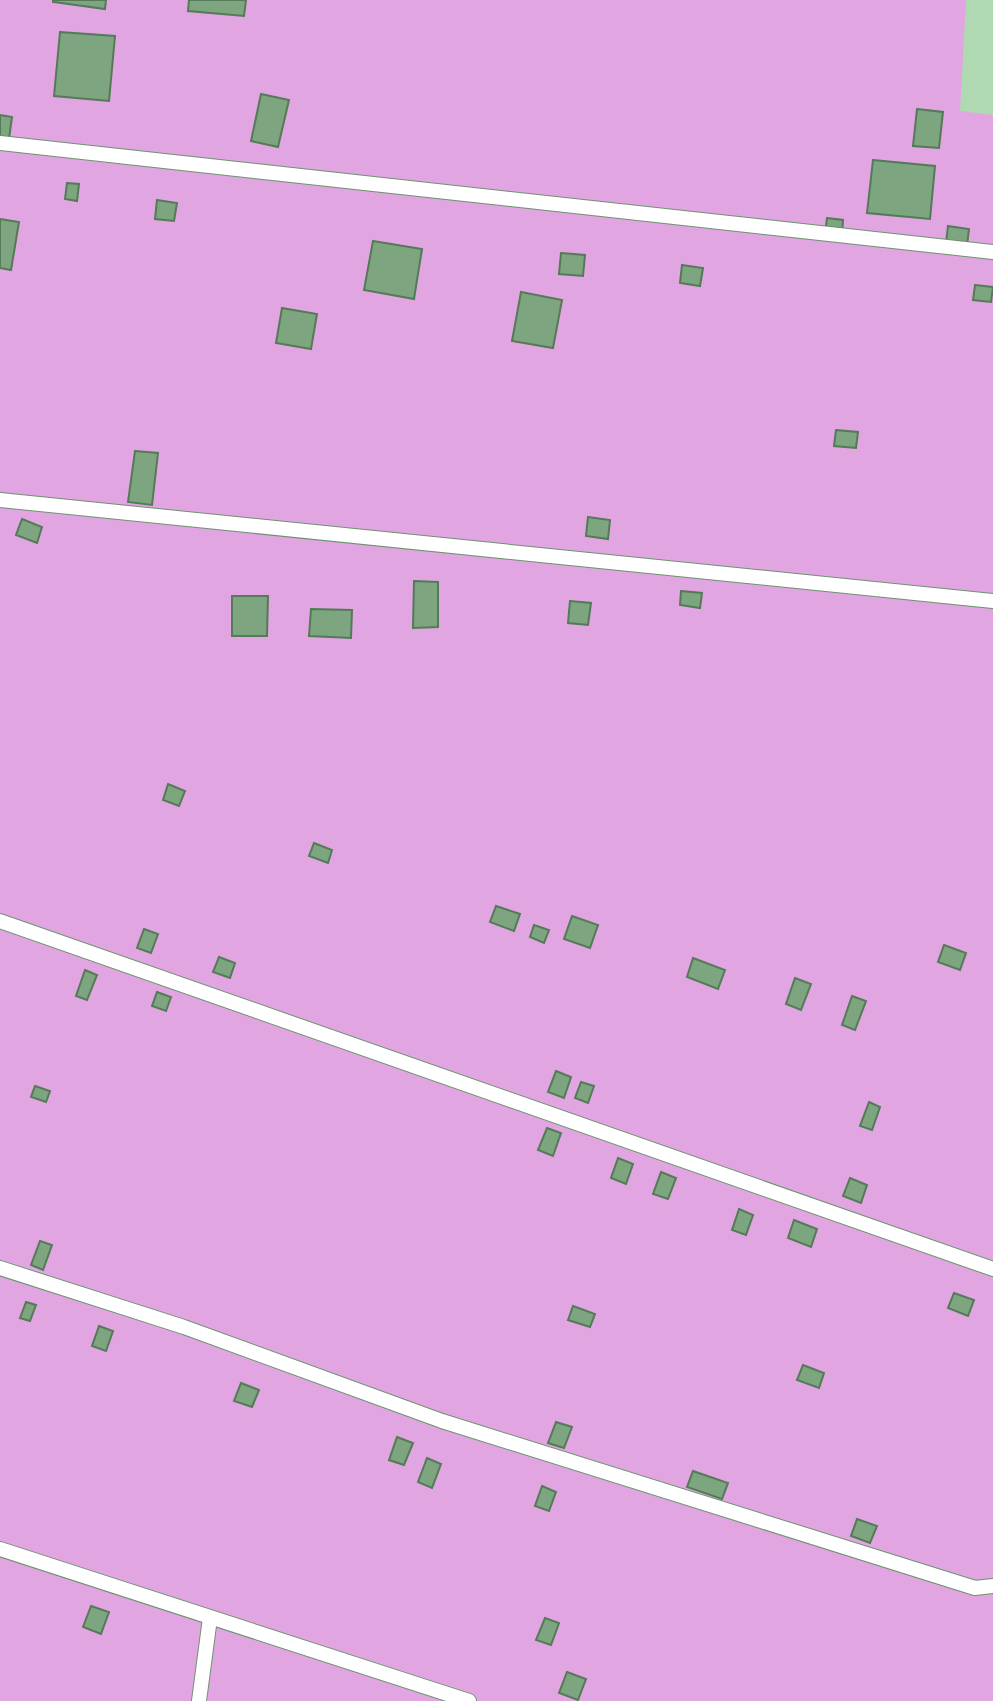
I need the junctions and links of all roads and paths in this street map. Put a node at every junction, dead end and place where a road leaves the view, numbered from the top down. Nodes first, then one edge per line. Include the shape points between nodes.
1 (0, 143) edge
2 (993, 252) edge
3 (0, 500) edge
4 (993, 601) edge
5 (0, 921) edge
6 (0, 1268) edge
7 (993, 1269) edge
8 (0, 1549) edge
9 (993, 1586) edge
10 (210, 1618) junction
11 (428, 1694) edge
12 (199, 1701) edge
13 (469, 1701) edge

1 - 2 lane
3 - 4 lane
5 - 7 lane
6 - 9 lane via 184,1326 442,1421 975,1588
8 - 10 lane
10 - 11 lane
10 - 12 lane
11 - 13 lane

